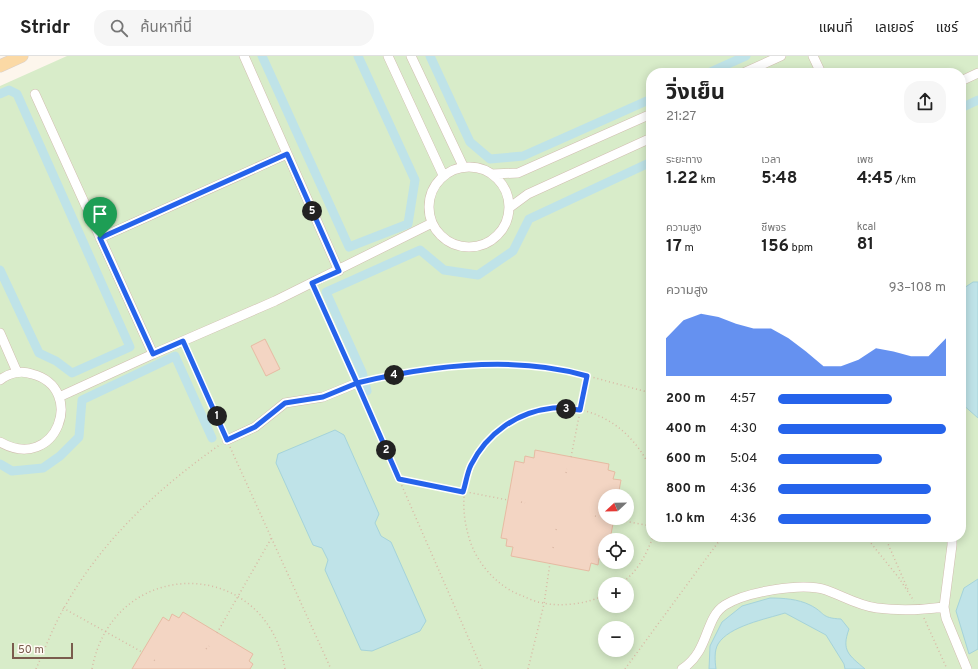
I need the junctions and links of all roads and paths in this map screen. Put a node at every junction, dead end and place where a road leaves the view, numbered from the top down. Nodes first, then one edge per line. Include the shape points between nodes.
1 (22, 56) edge
2 (244, 56) edge
3 (388, 56) edge
4 (411, 56) edge
5 (781, 56) edge
6 (813, 56) edge
7 (1, 65) edge
8 (754, 68) edge
9 (819, 68) edge
10 (978, 73) edge
11 (966, 79) edge
12 (35, 94) dead end
13 (646, 116) edge
14 (646, 140) edge
15 (287, 154) junction
16 (463, 166) junction
17 (492, 174) junction
18 (443, 175) junction
19 (509, 208) junction
20 (432, 224) junction
21 (100, 238) junction
22 (339, 271) junction
23 (312, 283) junction
24 (0, 333) edge
25 (183, 341) junction
26 (153, 354) junction
27 (17, 372) junction
28 (587, 376) junction
29 (0, 380) edge
30 (357, 383) junction
31 (646, 392) edge
32 (59, 397) junction
33 (580, 410) junction
34 (227, 440) junction
35 (0, 442) edge
36 (571, 457) dead end
37 (646, 459) edge
38 (567, 469) dead end
39 (566, 473) dead end
40 (399, 479) junction
41 (463, 492) junction
42 (508, 500) dead end
43 (521, 502) dead end
44 (525, 503) dead end
45 (595, 516) dead end
46 (598, 517) edge
47 (634, 523) edge
48 (646, 525) edge
49 (557, 526) dead end
50 (556, 530) dead end
51 (272, 537) junction
52 (651, 542) edge
53 (718, 542) edge
54 (870, 542) edge
55 (888, 542) edge
56 (952, 542) edge
57 (554, 545) dead end
58 (553, 548) dead end
59 (550, 563) dead end
60 (629, 577) edge
61 (598, 596) edge
62 (911, 596) junction
63 (238, 597) junction
64 (544, 604) junction
65 (944, 606) junction
66 (63, 608) junction
67 (921, 610) junction
68 (105, 632) junction
69 (217, 633) dead end
70 (209, 646) dead end
71 (206, 649) dead end
72 (142, 652) dead end
73 (154, 660) dead end
74 (157, 662) dead end
75 (36, 669) edge
76 (92, 669) edge
77 (285, 669) edge
78 (331, 669) edge
79 (482, 669) edge
80 (528, 669) edge
81 (625, 669) edge
82 (682, 669) edge
83 (947, 669) edge
84 (967, 669) edge

1 - 7 main road
2 - 15 street
3 - 18 street
4 - 16 street
5 - 8 street
6 - 9 street
10 - 11 street
12 - 21 street
13 - 17 street via 518,173
14 - 19 street via 528,194
15 - 21 street
15 - 22 street
16 - 17 street via 473,166
16 - 18 street
17 - 19 street via 505,189
18 - 20 street via 432,189 429,198
19 - 20 street via 507,220 497,235 482,245 459,246 438,234
20 - 22 street
21 - 26 street
22 - 23 street
23 - 25 street via 275,302
23 - 30 path
24 - 27 street
25 - 26 street
25 - 34 path
26 - 32 street
27 - 29 street
27 - 32 street via 28,372 47,380
28 - 30 path via 562,369 477,364 422,370
28 - 31 path
28 - 33 path
30 - 34 street via 323,397 285,403 255,427
30 - 40 path
32 - 35 street via 61,419 57,430 46,442 31,449 20,450 9,448
33 - 36 path
33 - 37 path via 605,418 626,433
33 - 41 path via 554,408 528,413 504,425 484,444 470,466
34 - 51 path
34 - 66 path via 182,471 137,513 99,554
38 - 39 path
40 - 41 path
40 - 79 path
41 - 42 path
41 - 64 path via 464,522 473,551 491,576 515,594
43 - 44 path
45 - 46 path
47 - 48 path
49 - 50 path
51 - 63 path
51 - 78 path
52 - 60 path via 646,556
53 - 81 path
54 - 62 path
55 - 62 path
56 - 65 street
57 - 58 path
59 - 64 path
61 - 64 path via 574,604
62 - 67 path
63 - 68 path via 201,583 166,586 140,596 130,603
63 - 69 path
63 - 77 path via 261,615 271,629
64 - 80 path
65 - 67 street
65 - 84 street via 946,618
66 - 68 path
66 - 75 path
67 - 82 street via 877,608 815,587 744,596 723,606 715,616 701,650 695,659
67 - 83 path
68 - 72 path
68 - 76 path via 97,647
70 - 71 path
73 - 74 path

